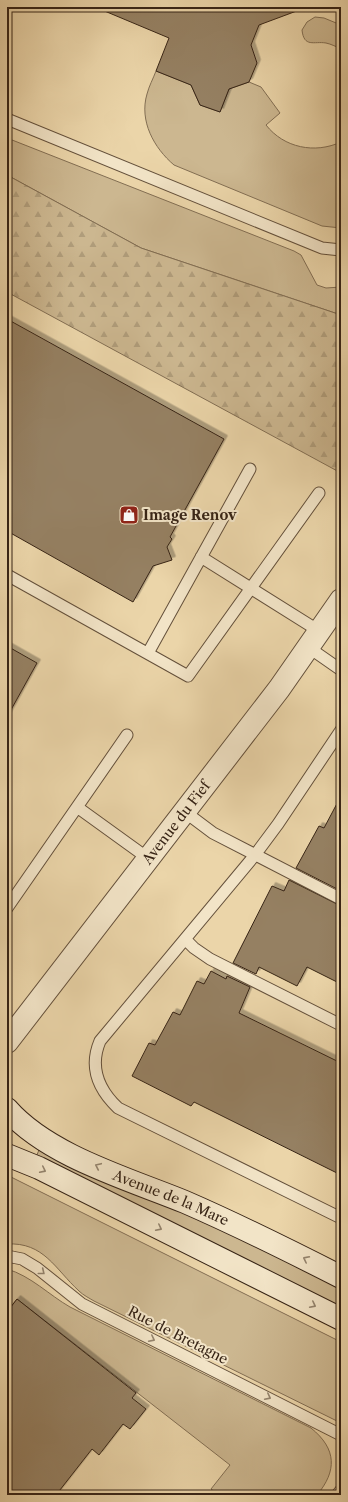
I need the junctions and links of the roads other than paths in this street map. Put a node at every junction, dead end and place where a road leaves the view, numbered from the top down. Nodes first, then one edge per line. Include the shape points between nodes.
1 (7, 119) edge
2 (341, 250) edge
3 (250, 469) dead end
4 (319, 493) dead end
5 (201, 557) junction
6 (9, 576) dead end
7 (251, 588) junction
8 (341, 600) edge
9 (313, 639) junction
10 (148, 654) junction
11 (341, 670) edge
12 (341, 730) edge
13 (127, 735) dead end
14 (77, 807) junction
15 (185, 812) junction
16 (255, 854) junction
17 (149, 859) junction
18 (341, 899) edge
19 (7, 908) edge
20 (185, 939) junction
21 (341, 1025) edge
22 (7, 1042) edge
23 (7, 1109) edge
24 (7, 1155) edge
25 (341, 1218) edge
26 (7, 1256) edge
27 (341, 1277) edge
28 (341, 1319) edge
29 (341, 1435) edge
30 (341, 1490) edge
31 (337, 1495) edge

1 - 2 lane via 322,248
3 - 5 lane
4 - 7 lane
5 - 7 lane
5 - 10 lane
6 - 10 lane
7 - 9 lane
7 - 10 lane via 188,676
8 - 9 street, Avenue du Fief
9 - 11 lane
9 - 15 street, Avenue du Fief via 279,689
12 - 16 lane
13 - 14 lane
14 - 17 lane
14 - 19 lane
15 - 16 lane via 213,833
15 - 17 street, Avenue du Fief
16 - 18 lane
16 - 20 lane
17 - 22 street, Avenue du Fief
20 - 21 lane via 210,959
20 - 25 lane via 100,1040 94,1064 102,1090 118,1108 129,1114
27 -> 23 street, Avenue de la Mare via 240,1227 59,1148 25,1128
24 -> 28 street, Avenue de la Mare via 39,1168
26 -> 29 lane, Rue de Bretagne via 22,1259 37,1268 82,1304
30 - 31 lane

